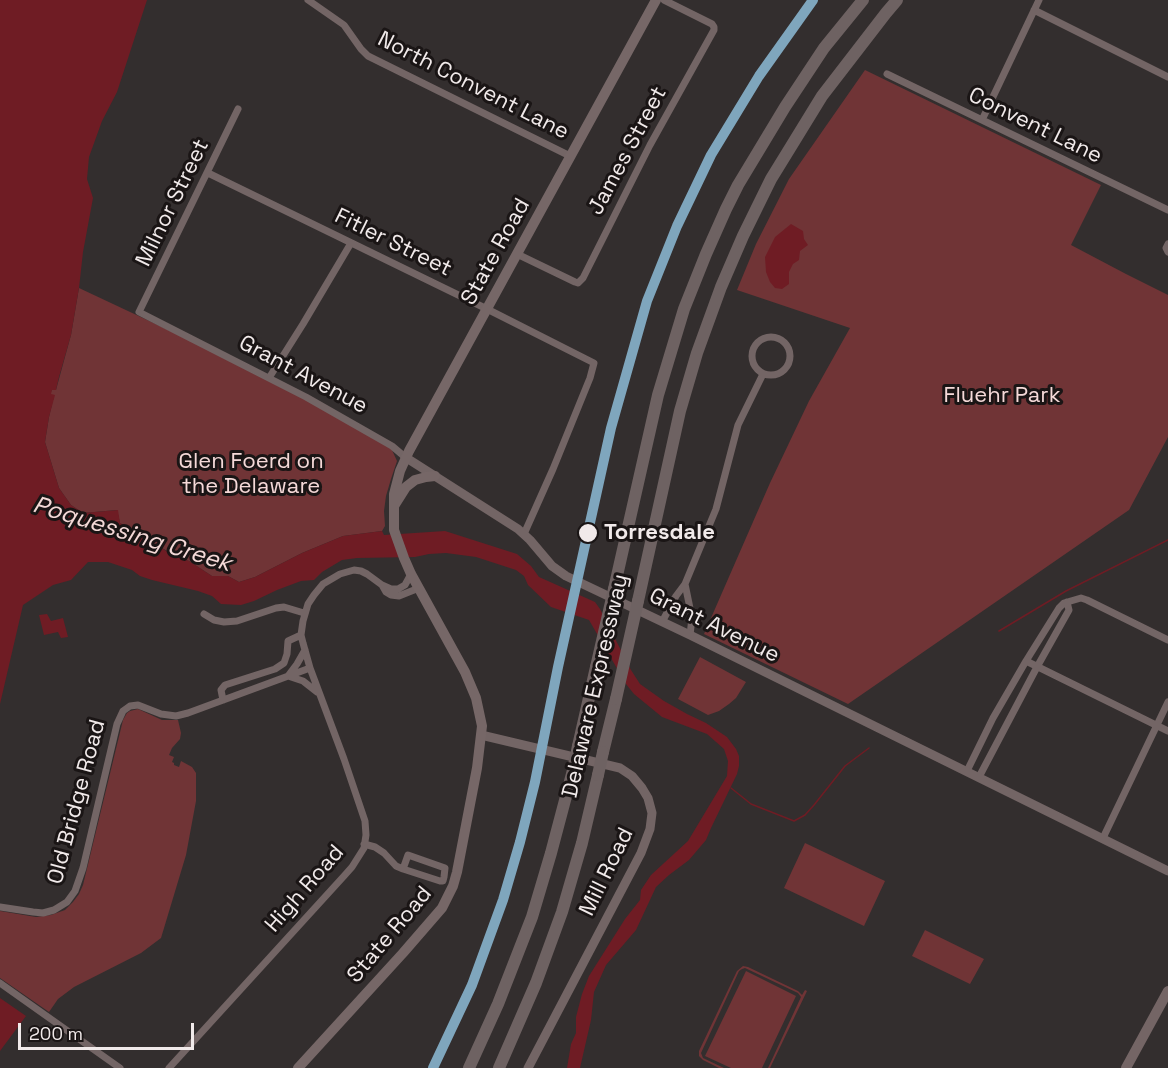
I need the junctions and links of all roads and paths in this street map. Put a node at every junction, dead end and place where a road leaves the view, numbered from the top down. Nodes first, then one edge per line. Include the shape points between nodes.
1 (308, 0) edge
2 (863, 0) edge
3 (897, 0) edge
4 (1039, 0) edge
5 (655, 1) edge
6 (1034, 10) junction
7 (887, 74) dead end
8 (1168, 77) edge
9 (238, 109) dead end
10 (982, 120) junction
11 (570, 156) junction
12 (208, 173) junction
13 (1168, 210) edge
14 (351, 243) junction
15 (1168, 244) edge
16 (1168, 252) edge
17 (517, 254) junction
18 (487, 309) junction
19 (139, 312) joint
20 (763, 374) junction
21 (269, 378) junction
22 (405, 457) junction
23 (435, 476) junction
24 (393, 506) junction
25 (524, 534) junction
26 (411, 574) junction
27 (685, 584) junction
28 (382, 585) junction
29 (419, 588) junction
30 (1067, 602) junction
31 (304, 613) junction
32 (204, 614) dead end
33 (662, 622) junction
34 (302, 635) junction
35 (690, 635) junction
36 (1168, 640) edge
37 (304, 650) junction
38 (1026, 661) junction
39 (1037, 667) junction
40 (310, 668) junction
41 (288, 676) junction
42 (319, 694) junction
43 (223, 700) junction
44 (1168, 702) edge
45 (1156, 726) junction
46 (1168, 732) edge
47 (481, 735) junction
48 (967, 771) junction
49 (979, 777) junction
50 (1103, 838) junction
51 (364, 844) junction
52 (403, 869) junction
53 (1168, 871) edge
54 (0, 907) edge
55 (0, 983) edge
56 (1168, 991) edge
57 (171, 1067) edge
58 (120, 1068) edge
59 (298, 1068) edge
60 (469, 1068) edge
61 (499, 1068) edge
62 (528, 1068) edge
63 (1126, 1068) edge

1 - 11 street, North Convent Lane via 344,25 368,56
2 - 60 highway, Delaware Expressway, bridge via 824,48 748,167 684,309 658,395 551,854 502,997
3 - 61 highway, Delaware Expressway, bridge via 822,96 771,179 724,279 680,411 582,843 536,983
4 - 6 street
5 - 11 main road, State Road
5 - 17 street, James Street via 712,24 714,30 583,278 574,282
6 - 8 street
6 - 10 street
7 - 10 street, Convent Lane
9 - 12 street, Milnor Street
10 - 13 street, Convent Lane
11 - 17 main road, State Road
12 - 14 street, Fitler Street
12 - 19 street, Milnor Street
14 - 18 street, Fitler Street
14 - 21 street
15 - 16 street
17 - 18 main road, State Road
18 - 22 main road, State Road
18 - 25 street, Fitler Street via 594,363
19 - 21 street, Grant Avenue
20 - 20 street via 778,374 789,363 790,351 780,339 764,338 753,350 753,362
20 - 27 street via 738,425 716,510
21 - 22 street, Grant Avenue
22 - 23 street, Grant Avenue
22 - 24 main road, State Road
23 - 24 main road via 415,480
23 - 25 street, Grant Avenue
24 - 26 main road, State Road via 394,530
25 - 33 street, Grant Avenue via 561,573
26 - 28 street via 398,590
26 - 29 main road
27 - 33 street
27 - 35 street via 692,618
28 - 29 street via 395,596
28 - 31 street via 361,571 340,574 317,590
29 - 47 main road via 471,686 479,708
30 - 36 street via 1087,600
30 - 38 street via 1059,608
30 - 39 street via 1069,610
31 - 32 street via 284,607 224,622
31 - 34 street
33 - 35 street, Grant Avenue
34 - 37 street
34 - 43 street via 288,641 284,663 225,685 221,690
35 - 48 street, Grant Avenue
37 - 40 street
37 - 41 street
38 - 39 street
38 - 48 street
39 - 45 street
39 - 49 street
40 - 41 street, Old Bridge Road
40 - 42 street, High Road
41 - 42 street via 303,681
41 - 43 street, Old Bridge Road
42 - 51 street, High Road via 365,820
43 - 54 street, Old Bridge Road via 176,716 138,705 123,711 73,896 43,913
44 - 45 street
45 - 46 street
45 - 50 street
47 - 59 main road, State Road via 461,853 447,900
47 - 62 street, Mill Road via 620,768 642,788 652,813 640,853
48 - 49 street, Grant Avenue
49 - 50 street, Grant Avenue
50 - 53 street, Grant Avenue
51 - 52 street via 375,847
51 - 57 street, High Road via 352,867
52 - 52 street via 440,881 444,878 444,868 408,855
55 - 58 street
56 - 63 main road

